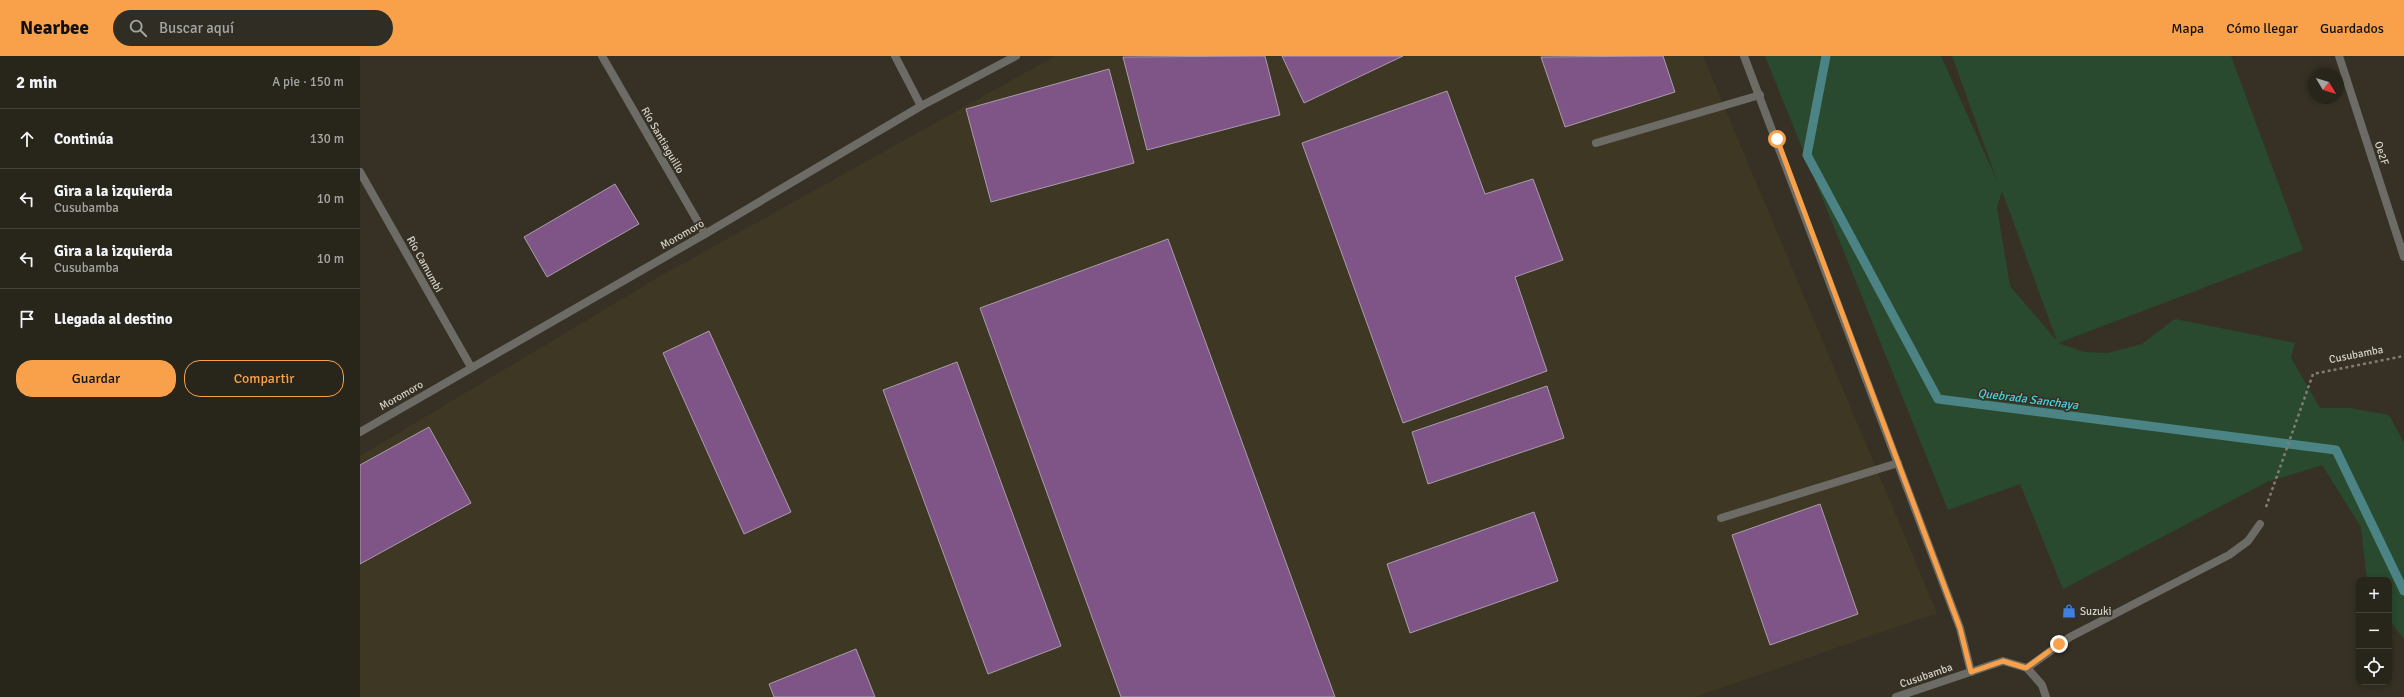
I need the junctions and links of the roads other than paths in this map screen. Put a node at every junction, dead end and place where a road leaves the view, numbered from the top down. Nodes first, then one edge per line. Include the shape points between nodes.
1 (602, 56) edge
2 (895, 56) edge
3 (1016, 56) edge
4 (1744, 56) edge
5 (2338, 56) edge
6 (1760, 95) junction
7 (921, 106) junction
8 (1596, 143) dead end
9 (360, 172) edge
10 (705, 234) junction
11 (2404, 257) edge
12 (471, 367) junction
13 (360, 432) edge
14 (1898, 463) junction
15 (1721, 518) dead end
16 (2260, 524) road end
17 (2026, 668) junction
18 (1971, 672) junction
19 (1896, 697) edge
20 (2046, 697) edge

1 - 10 street, Río Santiaguillo
2 - 7 street
3 - 7 street, Moromoro
4 - 6 street
5 - 11 street, Oe2F
6 - 8 street
6 - 14 street
7 - 10 street, Moromoro
9 - 12 street, Río Camumbi
10 - 12 street, Moromoro
12 - 13 street, Moromoro
14 - 15 street
14 - 18 street via 1960,628
16 - 17 street via 2248,541 2228,555 2070,636
17 - 18 street, Cusubamba via 2003,661
17 - 20 street via 2042,685
18 - 19 street, Cusubamba

